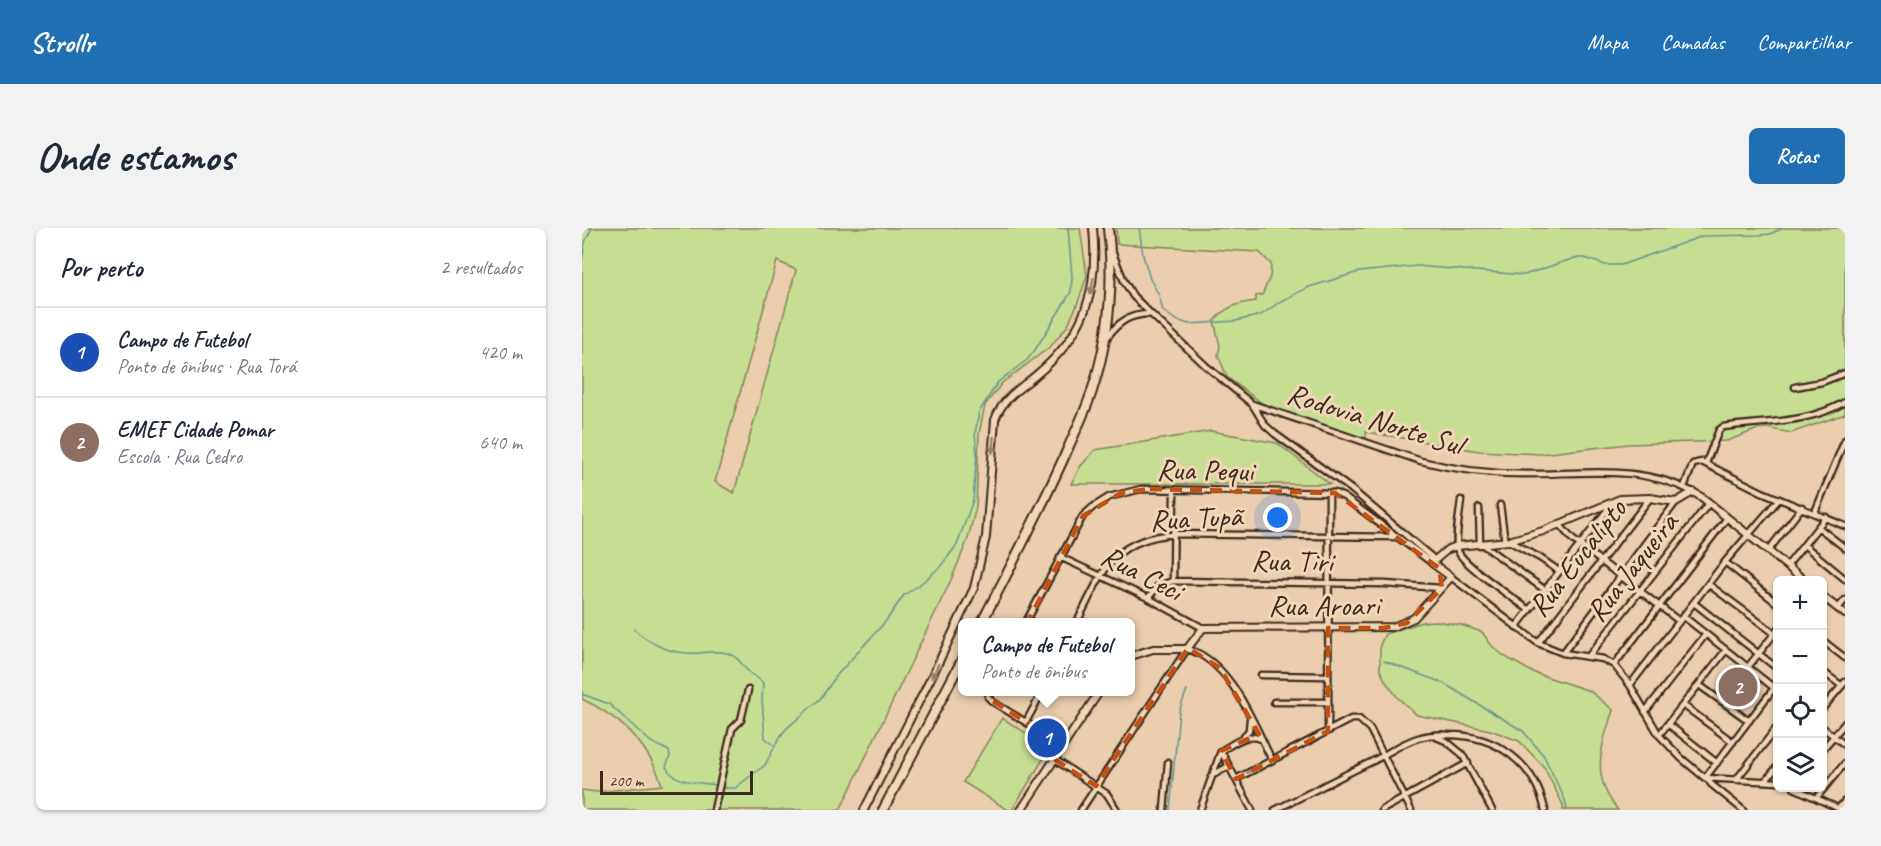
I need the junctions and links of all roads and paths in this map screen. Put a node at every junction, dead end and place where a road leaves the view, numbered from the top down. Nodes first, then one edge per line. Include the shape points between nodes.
1 (1093, 228) edge
2 (1108, 228) edge
3 (1112, 251) junction
4 (1150, 314) junction
5 (1104, 342) junction
6 (1845, 373) edge
7 (1795, 387) dead end
8 (1845, 402) edge
9 (1252, 404) junction
10 (1845, 440) edge
11 (1706, 463) junction
12 (1684, 488) junction
13 (1174, 490) junction
14 (1693, 492) junction
15 (1329, 493) junction
16 (1650, 498) junction
17 (1779, 499) junction
18 (1461, 500) dead end
19 (1614, 501) junction
20 (1676, 502) junction
21 (1709, 503) junction
22 (1500, 505) dead end
23 (1802, 507) junction
24 (1479, 508) dead end
25 (1815, 512) junction
26 (1826, 517) junction
27 (1727, 518) junction
28 (1559, 524) junction
29 (1845, 526) edge
30 (1818, 527) junction
31 (1174, 534) junction
32 (1747, 535) junction
33 (1329, 536) junction
34 (1397, 537) junction
35 (1507, 541) junction
36 (1482, 545) junction
37 (1580, 545) junction
38 (1804, 545) junction
39 (1457, 546) junction
40 (1845, 548) edge
41 (1768, 551) junction
42 (1060, 557) junction
43 (1434, 561) junction
44 (1600, 561) junction
45 (1725, 562) junction
46 (1787, 566) junction
47 (1439, 568) junction
48 (1559, 571) junction
49 (1102, 575) junction
50 (1620, 576) junction
51 (1799, 576) edge
52 (1451, 578) junction
53 (1845, 579) edge
54 (1173, 581) junction
55 (1328, 583) junction
56 (1708, 584) junction
57 (1442, 588) junction
58 (1545, 590) junction
59 (1639, 590) junction
60 (1148, 598) junction
61 (1773, 600) edge
62 (1827, 600) edge
63 (1845, 600) edge
64 (1694, 603) junction
65 (1659, 605) junction
66 (1838, 608) junction
67 (1530, 610) junction
68 (1845, 614) edge
69 (1683, 616) junction
70 (960, 618) edge
71 (983, 618) edge
72 (1028, 618) edge
73 (1079, 618) edge
74 (1679, 621) junction
75 (958, 622) edge
76 (1516, 627) junction
77 (1203, 628) junction
78 (1328, 628) junction
79 (1773, 631) edge
80 (1706, 634) junction
81 (1773, 636) edge
82 (1538, 643) junction
83 (1827, 644) edge
84 (1187, 649) junction
85 (1726, 650) junction
86 (1563, 653) junction
87 (1758, 654) junction
88 (1135, 655) edge
89 (1588, 657) junction
90 (1845, 658) edge
91 (1614, 664) junction
92 (1773, 665) edge
93 (1748, 667) junction
94 (958, 668) edge
95 (1827, 674) edge
96 (1261, 675) dead end
97 (1328, 676) junction
98 (1844, 684) edge
99 (1630, 685) junction
100 (1699, 685) junction
101 (1773, 687) edge
102 (748, 690) dead end
103 (1773, 693) edge
104 (988, 696) edge
105 (1040, 696) edge
106 (1096, 696) edge
107 (1274, 702) dead end
108 (1327, 702) junction
109 (1827, 702) edge
110 (1683, 705) junction
111 (1645, 712) junction
112 (1250, 716) junction
113 (1026, 722) junction
114 (1749, 722) junction
115 (1845, 723) edge
116 (1668, 724) junction
117 (1328, 731) junction
118 (1827, 731) edge
119 (1773, 732) edge
120 (1432, 735) junction
121 (1659, 735) junction
122 (1833, 736) junction
123 (1242, 739) junction
124 (1261, 739) junction
125 (1733, 742) junction
126 (1827, 744) edge
127 (1063, 745) junction
128 (1845, 745) edge
129 (1221, 751) junction
130 (1382, 756) junction
131 (1054, 759) junction
132 (1272, 760) junction
133 (1168, 762) dead end
134 (1468, 763) junction
135 (1717, 763) junction
136 (1845, 763) edge
137 (1229, 766) junction
138 (1773, 772) edge
139 (1211, 776) junction
140 (1706, 778) junction
141 (1236, 779) junction
142 (1736, 780) junction
143 (1766, 780) junction
144 (1773, 781) edge
145 (1096, 786) junction
146 (1804, 792) edge
147 (1817, 797) junction
148 (1405, 798) junction
149 (1845, 801) edge
150 (1491, 808) edge
151 (1841, 809) edge
152 (714, 810) edge
153 (864, 810) edge
154 (883, 810) edge
155 (1022, 810) edge
156 (1081, 810) edge
157 (1117, 810) edge
158 (1164, 810) edge
159 (1200, 810) edge
160 (1252, 810) edge
161 (1275, 810) edge
162 (1382, 810) edge
163 (1411, 810) edge
164 (1484, 810) edge
165 (1545, 810) edge
166 (1743, 810) edge

1 -> 70 street via 1094,274 1083,318 1060,354 998,410 986,537 974,588
2 - 3 main road
3 - 4 street, Rodovia Norte Sul via 1124,281
3 - 5 main road
4 - 5 street via 1132,316
4 - 9 street, Rodovia Norte Sul
5 - 71 main road via 1092,392 1070,445
6 - 7 street
8 - 11 street via 1794,421 1723,427
9 - 12 street, Rodovia Norte Sul via 1444,467 1486,473 1622,472 1647,475
9 - 43 street via 1275,434 1351,489
10 - 25 street
11 - 12 street via 1694,464
11 - 17 street
12 - 14 street, Rodovia Norte Sul
13 - 15 street, Rua Pequi
13 - 31 street
13 - 42 street, Rua Pequi via 1131,491 1101,501 1083,516
14 - 20 street
14 - 21 street, Rodovia Norte Sul
15 - 33 street
15 - 34 street, Rua Pequi via 1344,496
16 - 19 street
16 - 20 street
16 - 44 street, Rua Eucalipto
17 - 23 street
17 - 32 street
18 - 39 street
19 - 28 street
19 - 37 street
20 - 50 street
21 - 27 street, Rodovia Norte Sul
21 - 59 street, Rua Jaqueira
22 - 35 street
23 - 25 street
23 - 41 street
24 - 36 street
25 - 26 street
26 - 29 street
26 - 30 street
27 - 32 street, Rodovia Norte Sul
27 - 65 street
28 - 35 street
28 - 37 street
30 - 38 street
30 - 40 street
31 - 33 street, Rua Tupã
31 - 49 street, Rua Tupã via 1127,547
31 - 54 street
32 - 41 street, Rodovia Norte Sul
32 - 45 street
33 - 34 street, Rua Tupã
33 - 55 street
34 - 43 street, Rua Pequi
35 - 36 street
35 - 48 street
36 - 39 street
36 - 58 street
37 - 44 street
37 - 48 street
38 - 46 street
38 - 53 street
39 - 43 street
39 - 67 street via 1470,565
41 - 46 street, Rodovia Norte Sul
42 - 49 street, Rua Ceci
42 - 72 street, Rua Pequi
43 - 47 street
43 - 52 street via 1449,571
44 - 50 street
44 - 82 street, Rua Eucalipto
45 - 56 street
45 - 61 street
46 - 51 street, Rodovia Norte Sul
47 - 52 street
47 - 57 street
48 - 58 street
49 - 60 street, Rua Ceci
49 - 73 street, Rua Tupã
50 - 59 street
50 - 86 street
52 - 57 street, Rua Aroari
52 - 76 street
54 - 55 street, Rua Tiri
54 - 60 street via 1158,586
55 - 57 street, Rua Tiri
55 - 78 street
56 - 64 street
56 - 79 street
57 - 78 street, Rua Aroari via 1414,618 1400,625
58 - 67 street
59 - 65 street
59 - 89 street, Rua Jaqueira
60 - 77 street, Rua Ceci
62 - 66 street
63 - 66 street
64 - 69 street
64 - 87 street
65 - 74 street
65 - 91 street
66 - 68 street
67 - 76 street
69 - 74 street
69 - 80 street
74 - 99 street
75 -> 153 street
76 - 82 street
77 - 78 street, Rua Aroari
77 - 84 street
78 - 97 street
80 - 85 street
80 - 111 street
81 - 87 street
82 - 86 street
83 - 90 street
84 - 88 street via 1153,649
84 - 112 street via 1220,668
84 - 145 street
85 - 93 street
85 - 100 street
86 - 89 street
87 - 92 street
87 - 93 street
89 - 91 street
91 - 99 street
93 - 101 street
94 - 154 main road
95 - 98 street
96 - 97 street
97 - 108 street
98 - 109 street
99 - 111 street
100 - 110 street
100 - 114 street
102 - 152 street via 741,720 732,729
103 - 114 street
104 - 113 street
105 - 113 street
106 - 127 street
107 - 108 street
108 - 117 street
110 - 116 street
110 - 125 street
111 - 121 street
112 - 123 street via 1249,730
112 - 124 street
113 - 127 street
114 - 125 street
115 - 122 street
116 - 121 street
116 - 135 street
117 - 130 street via 1359,719 1367,724
117 - 132 street
118 - 122 street
119 - 142 street
120 - 130 street
120 - 134 street via 1454,747
120 - 165 street via 1475,737 1503,748 1535,783
121 - 140 street
122 - 126 street
122 - 128 street
123 - 124 street
123 - 129 street
124 - 132 street
125 - 135 street
127 - 131 street
129 - 137 street
129 - 139 street
130 - 148 street
130 - 161 street
131 - 145 street
131 - 155 street
141 -> 132 street
133 - 158 street
134 - 148 street
134 - 150 street
135 - 140 street
136 - 147 street
137 - 139 street
137 - 141 street
138 - 143 street
139 - 159 street
140 - 142 street
140 - 166 street
141 - 160 street
142 - 143 street
143 - 144 street
145 - 156 street
145 - 157 street
146 - 147 street
147 - 151 street
148 - 162 street
148 - 163 street
149 - 151 street
150 - 164 street

